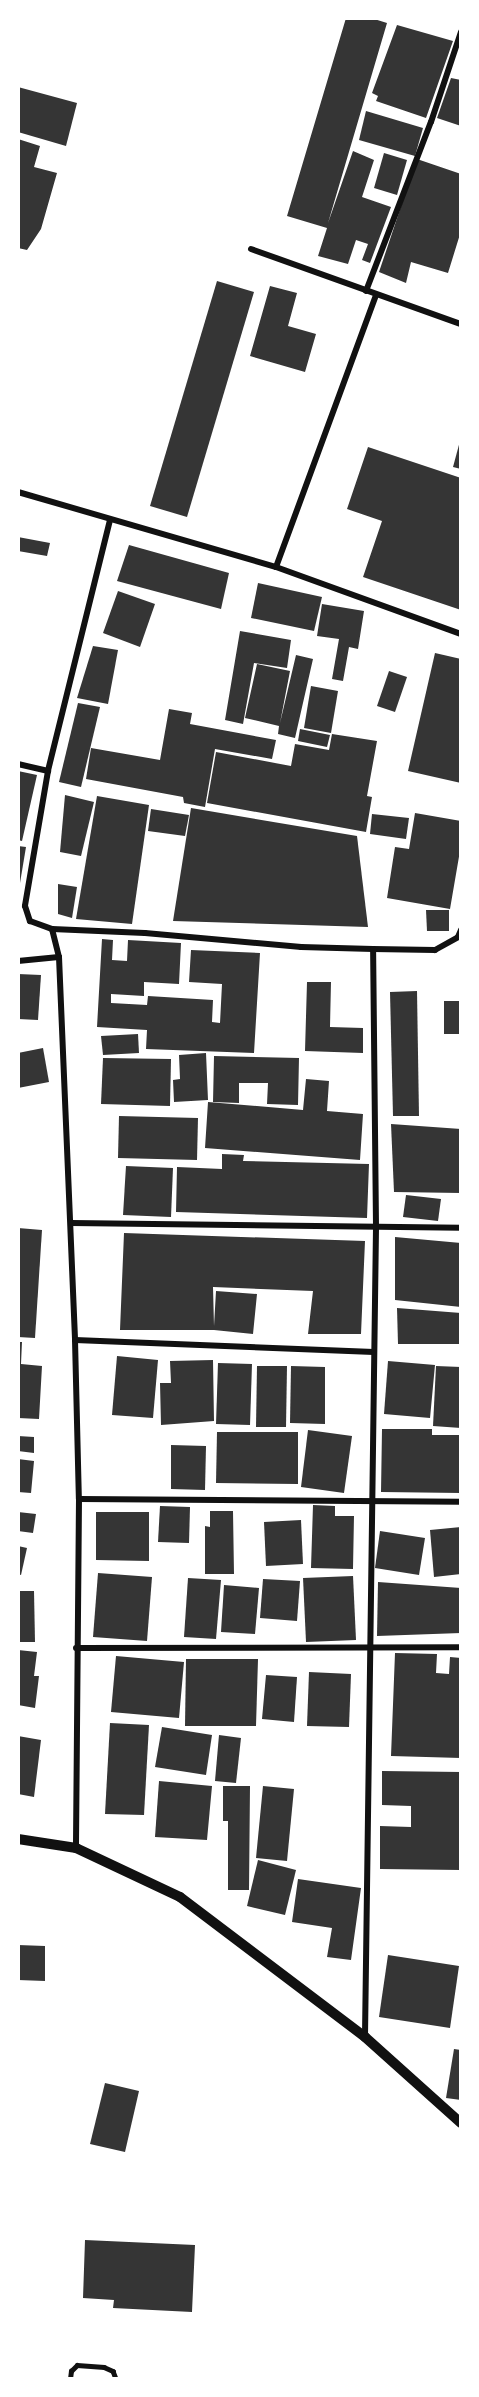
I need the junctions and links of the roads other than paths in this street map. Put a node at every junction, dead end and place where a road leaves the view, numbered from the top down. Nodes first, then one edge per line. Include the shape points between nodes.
1 (461, 32) edge
2 (251, 249) dead end
3 (366, 291) junction
4 (376, 295) junction
5 (461, 324) edge
6 (18, 492) edge
7 (110, 520) junction
8 (276, 567) junction
9 (461, 634) edge
10 (18, 764) edge
11 (48, 771) junction
12 (52, 929) junction
13 (461, 930) edge
14 (373, 949) junction
15 (59, 957) junction
16 (18, 961) edge
17 (71, 1223) junction
18 (376, 1226) junction
19 (461, 1228) edge
20 (75, 1340) junction
21 (374, 1352) junction
22 (79, 1498) junction
23 (371, 1500) junction
24 (461, 1502) edge
25 (370, 1647) junction
26 (461, 1647) edge
27 (76, 1648) junction
28 (18, 1839) edge
29 (76, 1848) junction
30 (365, 2037) junction
31 (461, 2123) edge
32 (70, 2379) edge
33 (116, 2379) edge

1 - 3 street
2 - 3 street
3 - 4 street
4 - 5 street
4 - 8 street
6 - 7 street
7 - 8 street
7 - 11 street
8 - 9 street
10 - 11 street
11 - 12 street via 25,906 30,921
12 - 14 street
12 - 15 street
13 - 14 street via 459,937 435,950
14 - 18 street
15 - 16 street
15 - 17 street
17 - 18 street
17 - 20 street
18 - 19 street
18 - 21 street
20 - 21 street
20 - 22 street
21 - 23 street
22 - 23 street
22 - 27 street
23 - 24 street
23 - 25 street
25 - 26 street
25 - 27 street
25 - 30 street
27 - 29 street
28 - 29 street
29 - 30 street via 180,1897
30 - 31 street
32 - 33 lane via 77,2365 104,2367 113,2371

